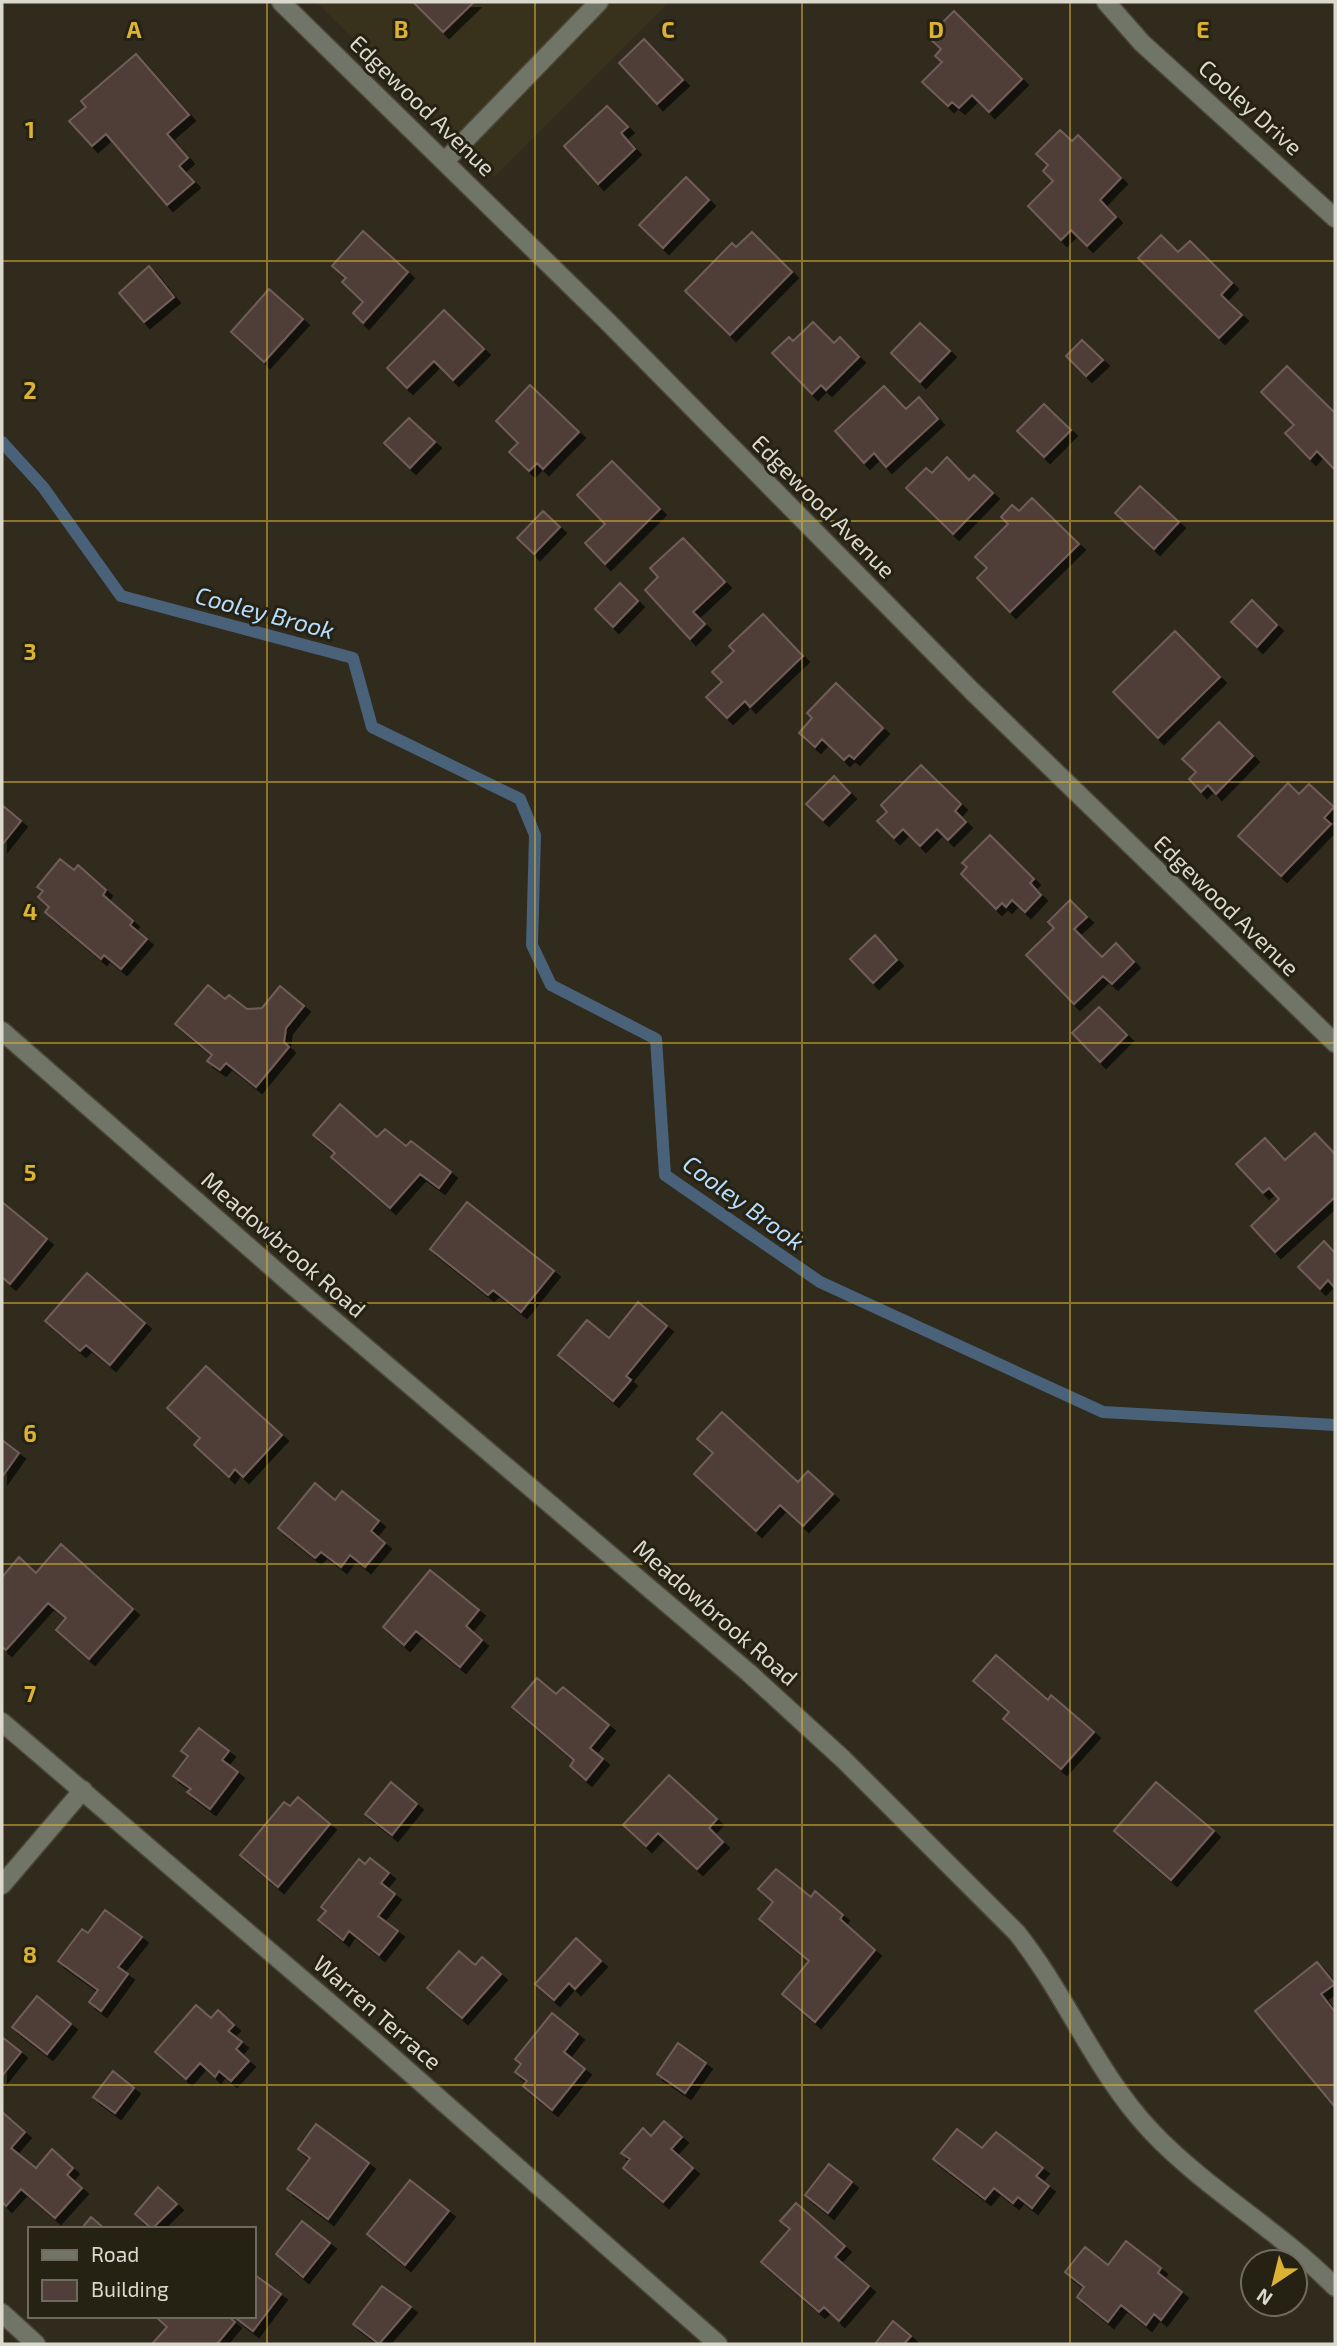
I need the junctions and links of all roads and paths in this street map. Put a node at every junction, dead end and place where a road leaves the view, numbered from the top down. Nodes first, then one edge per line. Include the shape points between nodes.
1 (281, 2) edge
2 (598, 2) edge
3 (1106, 2) edge
4 (446, 162) junction
5 (1335, 218) edge
6 (2, 1031) edge
7 (1335, 1043) edge
8 (2, 1722) edge
9 (83, 1790) junction
10 (2, 1885) edge
11 (1335, 2287) edge
12 (2, 2313) edge
13 (36, 2344) edge
14 (718, 2344) edge

1 - 4 street, Edgewood Avenue
2 - 4 street
3 - 5 street, Cooley Drive via 1142,43
4 - 7 street, Edgewood Avenue via 972,691
6 - 11 street, Meadowbrook Road via 816,1732 1017,1933 1040,1962 1126,2102 1153,2134
8 - 9 street, Warren Terrace
9 - 10 street
9 - 14 street, Warren Terrace
12 - 13 street

